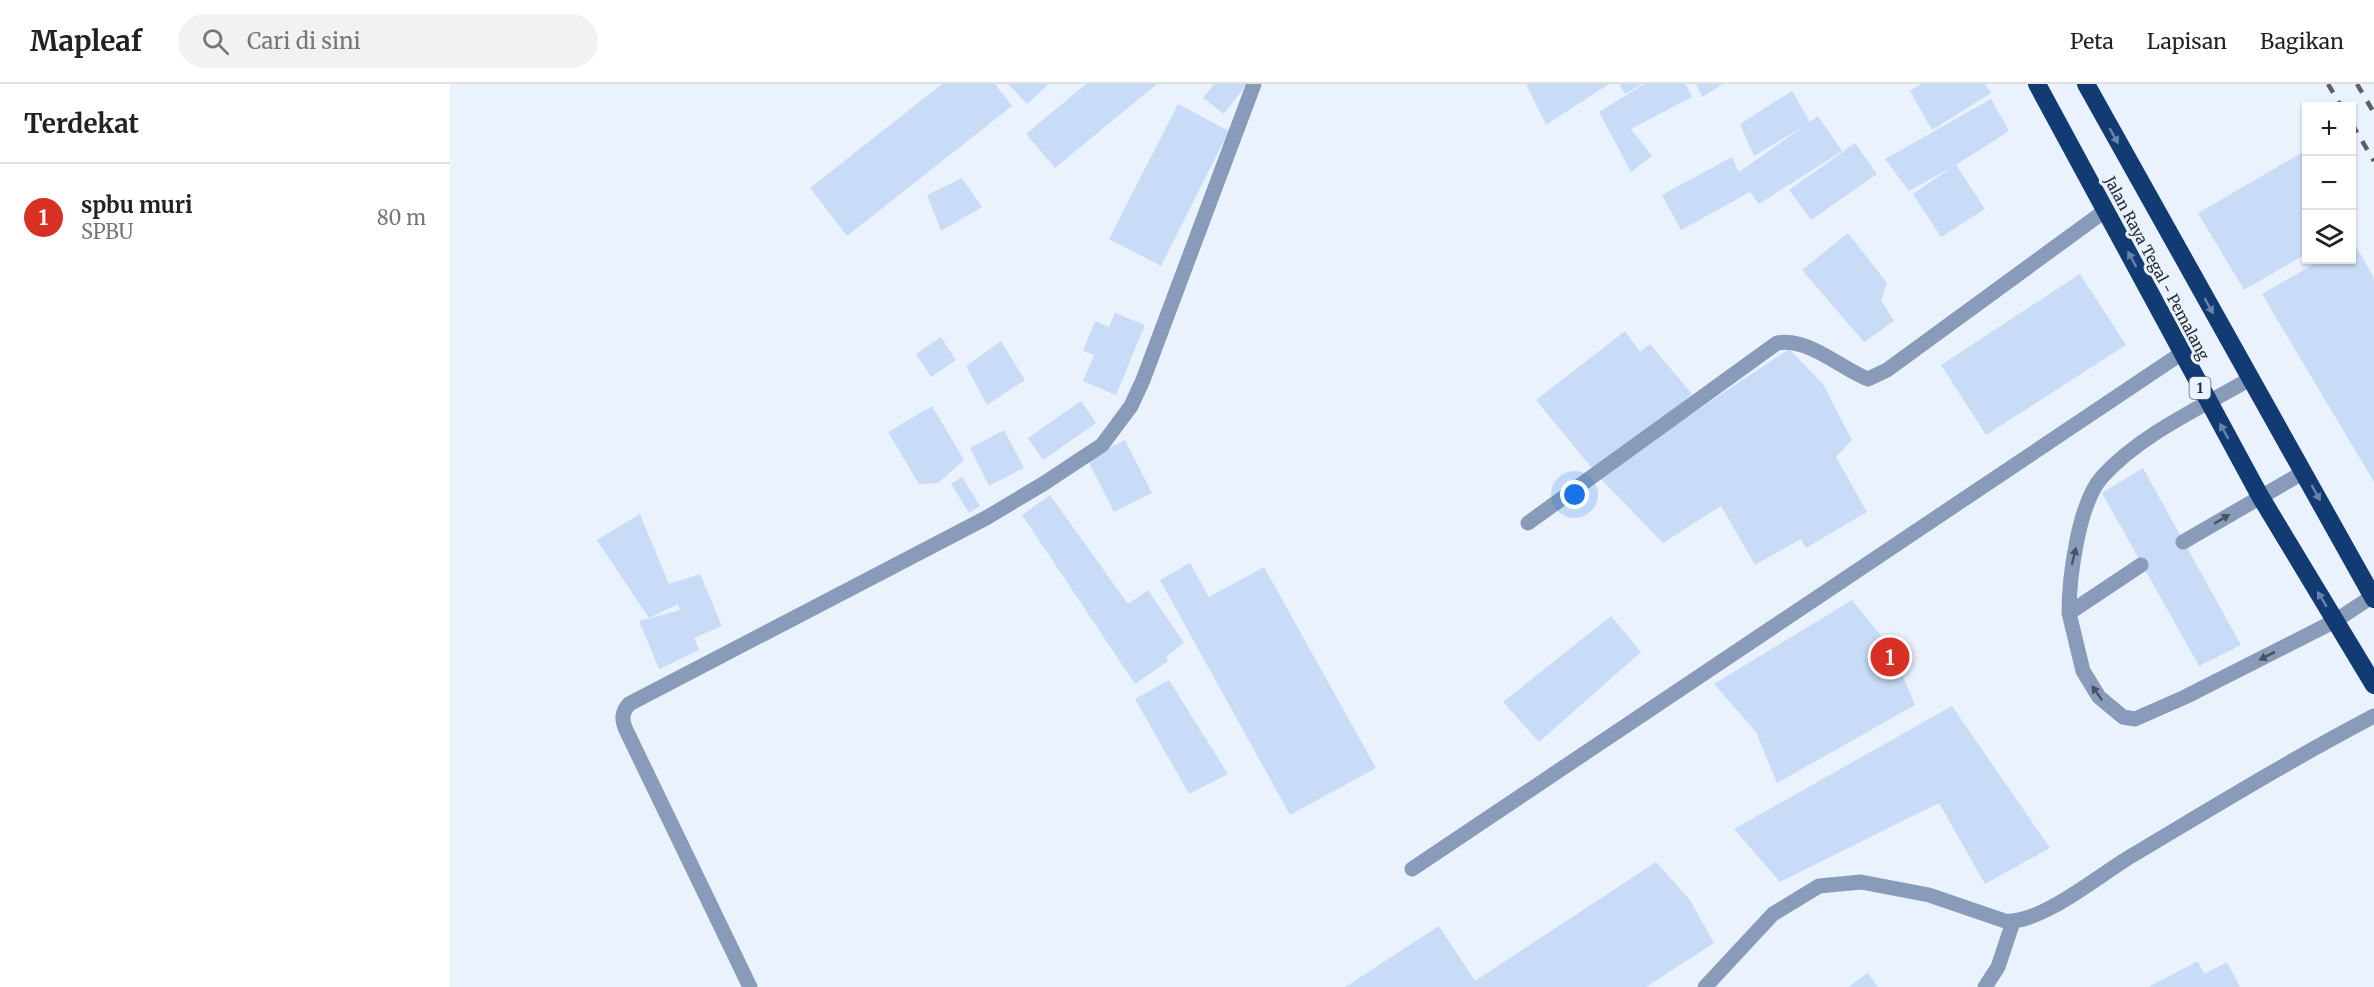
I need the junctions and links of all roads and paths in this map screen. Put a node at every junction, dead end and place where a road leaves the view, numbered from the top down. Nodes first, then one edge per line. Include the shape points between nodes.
1 (1254, 84) edge
2 (2037, 84) edge
3 (2086, 84) edge
4 (2106, 210) junction
5 (2182, 352) junction
6 (2250, 379) junction
7 (2208, 403) junction
8 (2304, 472) junction
9 (2260, 496) junction
10 (1528, 523) dead end
11 (2183, 542) dead end
12 (2141, 564) dead end
13 (2373, 598) edge
14 (2069, 613) junction
15 (2335, 621) junction
16 (2374, 685) edge
17 (2374, 716) edge
18 (1412, 869) dead end
19 (2013, 922) junction
20 (750, 987) edge
21 (1705, 987) edge
22 (1985, 987) edge

1 - 20 street via 1143,380 1131,406 1102,446 986,518 624,709 626,730
2 - 4 highway, Jalan Raya Tegal - Pemalang / 1
3 -> 6 highway, Jalan Raya Tegal - Pemalang
5 -> 4 highway, Jalan Raya Tegal - Pemalang / 1
4 - 10 street via 1887,370 1868,379 1799,343 1777,343
5 - 7 highway, Jalan Raya Tegal - Pemalang / 1
5 - 18 street
6 - 7 street
6 - 8 highway, Jalan Raya Tegal - Pemalang
9 -> 7 highway, Jalan Raya Tegal - Pemalang / 1
14 -> 7 street via 2069,579 2085,510 2100,479 2135,447
8 - 9 street
8 -> 13 highway, Jalan Raya Tegal - Pemalang
11 -> 9 street
15 -> 9 highway, Jalan Raya Tegal - Pemalang / 1
12 - 14 street
13 - 15 street
15 -> 14 street via 2135,719 2123,717 2099,697 2083,671
15 - 16 highway, Jalan Raya Tegal - Pemalang / 1
17 - 19 street via 2041,912
19 - 21 street via 1929,895 1860,882 1819,886 1773,914
19 - 22 street via 1998,967

